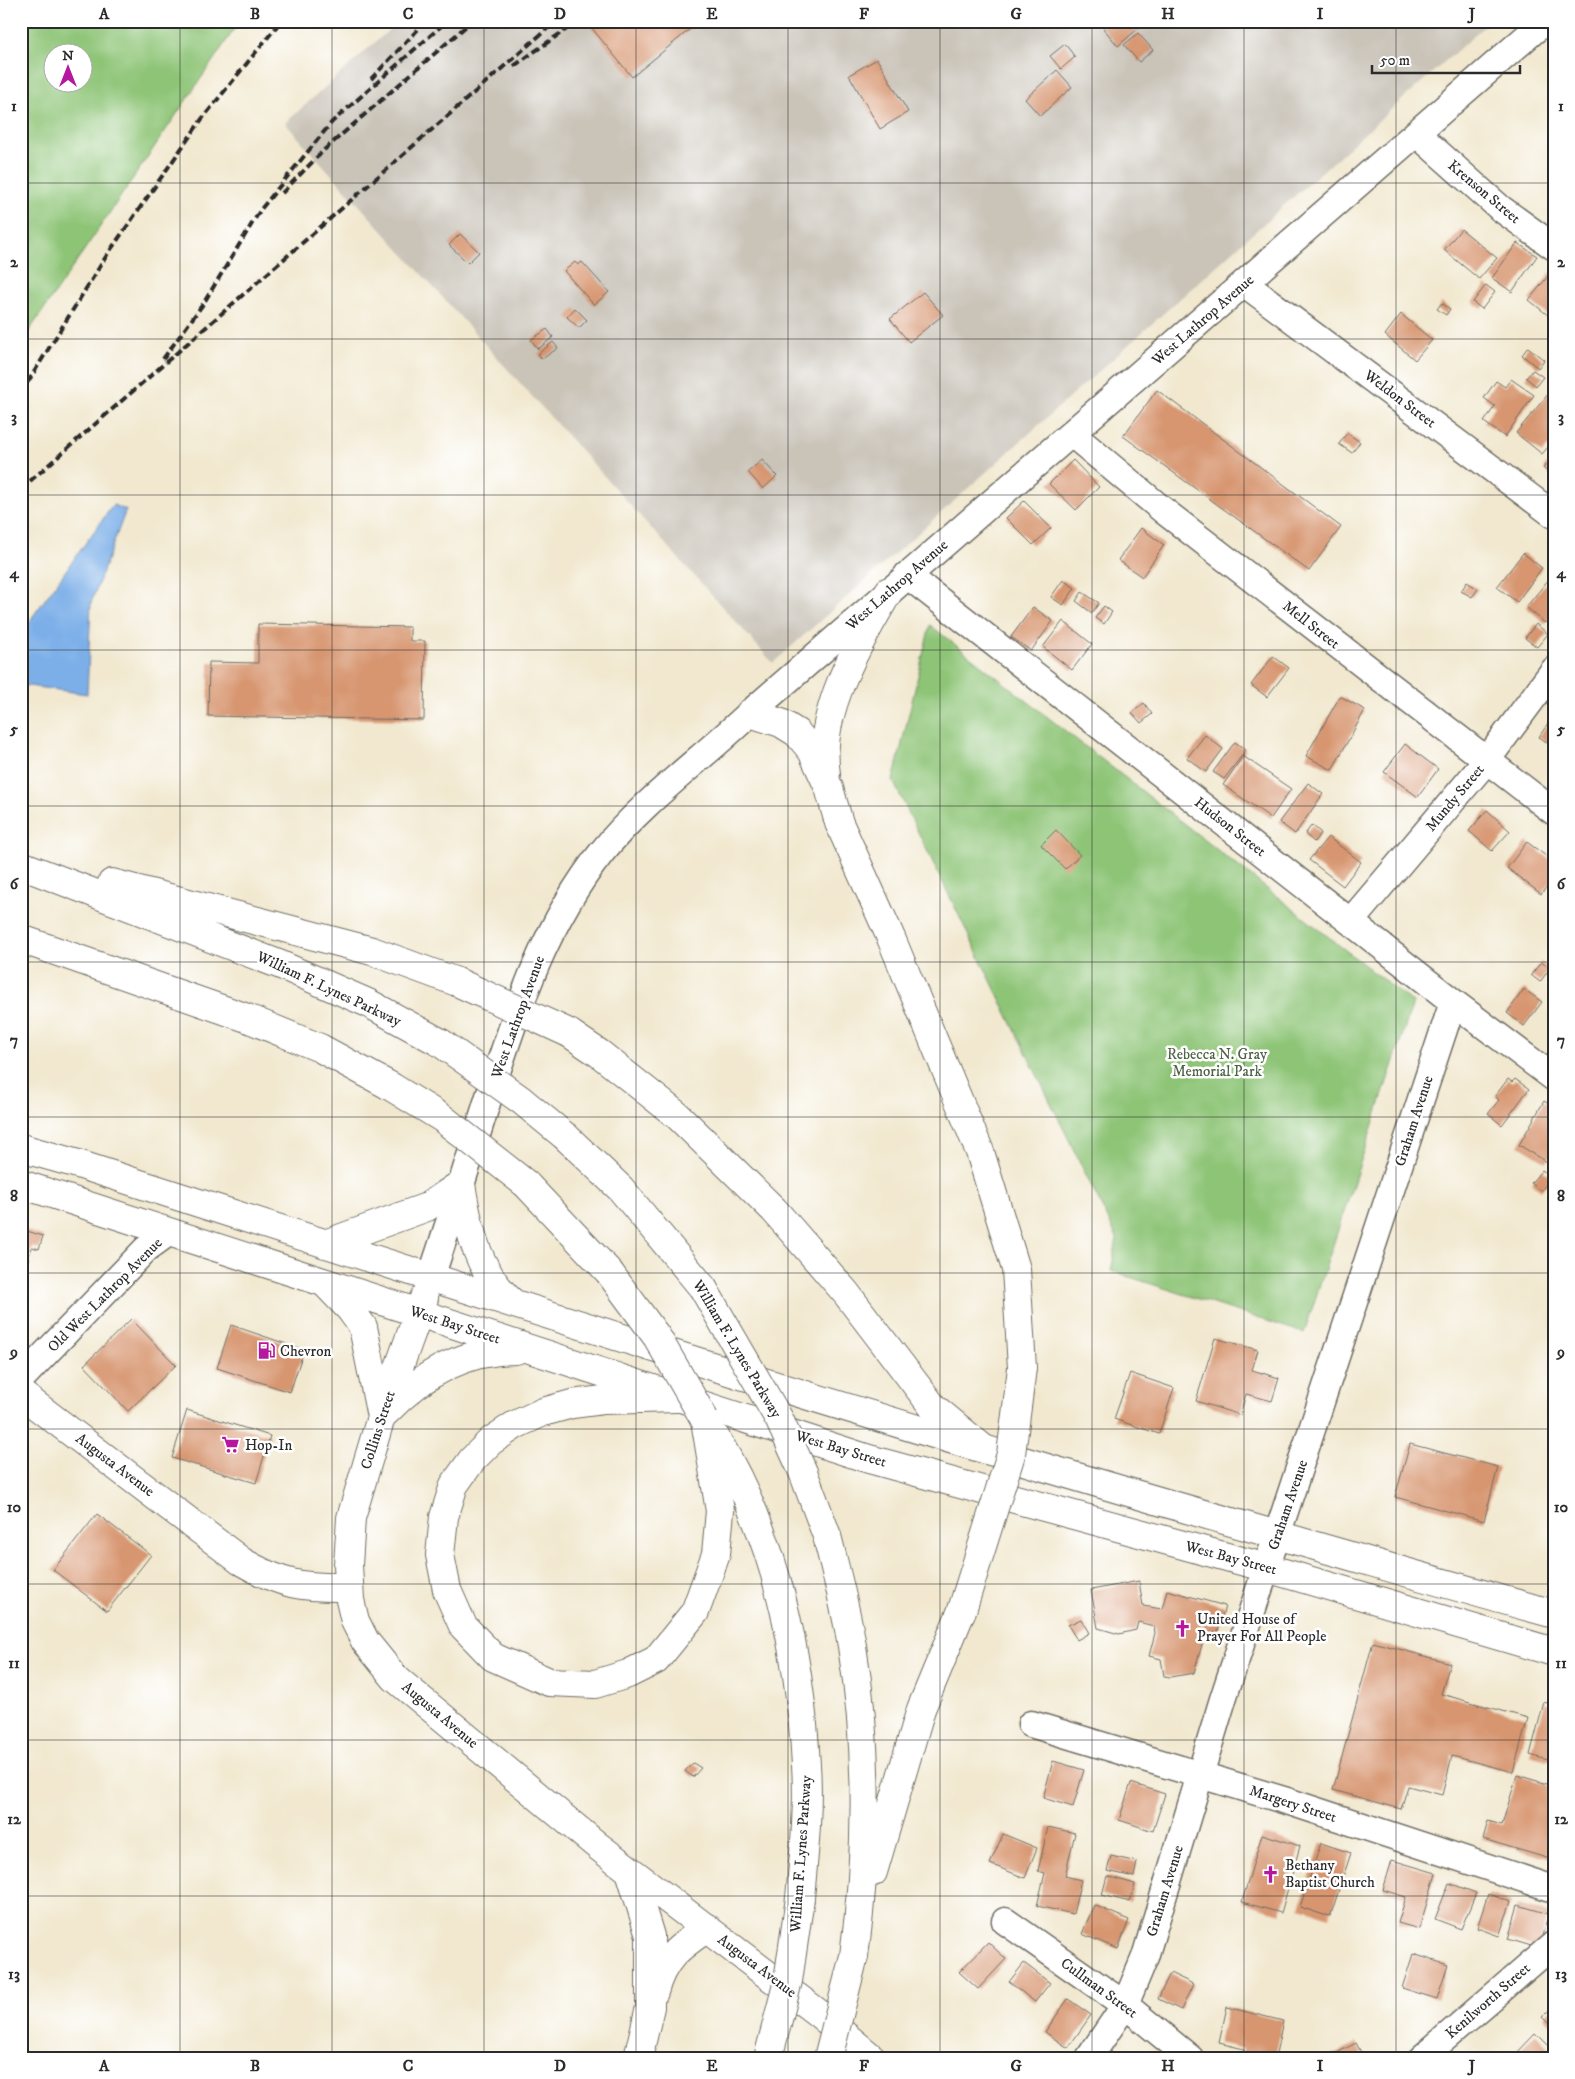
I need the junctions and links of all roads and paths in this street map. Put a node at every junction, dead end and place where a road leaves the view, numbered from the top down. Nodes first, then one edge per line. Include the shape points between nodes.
1 (1545, 21) edge
2 (1417, 134) junction
3 (1554, 246) edge
4 (1245, 284) junction
5 (1072, 434) junction
6 (1554, 515) edge
7 (898, 583) junction
8 (1554, 670) edge
9 (750, 713) junction
10 (1487, 760) junction
11 (828, 788) junction
12 (1554, 812) edge
13 (21, 855) edge
14 (21, 865) edge
15 (1351, 921) junction
16 (21, 939) edge
17 (1453, 1002) junction
18 (1554, 1078) edge
19 (21, 1148) edge
20 (21, 1184) edge
21 (461, 1184) junction
22 (168, 1233) junction
23 (325, 1244) junction
24 (431, 1277) junction
25 (325, 1283) junction
26 (517, 1306) junction
27 (419, 1314) junction
28 (530, 1350) junction
29 (21, 1378) edge
30 (21, 1394) edge
31 (677, 1398) junction
32 (381, 1417) junction
33 (985, 1450) junction
34 (721, 1462) junction
35 (1277, 1535) junction
36 (1267, 1568) junction
37 (349, 1587) junction
38 (1554, 1614) edge
39 (1554, 1652) edge
40 (1031, 1724) dead end
41 (1200, 1774) junction
42 (630, 1871) junction
43 (1554, 1889) edge
44 (860, 1912) junction
45 (1005, 1921) dead end
46 (707, 1928) junction
47 (1554, 1944) edge
48 (1125, 2005) junction
49 (650, 2007) junction
50 (638, 2058) edge
51 (768, 2058) edge
52 (828, 2058) edge
53 (872, 2058) edge
54 (1089, 2058) edge
55 (1190, 2058) edge
56 (1422, 2058) edge

1 - 2 street, West Lathrop Avenue
2 - 3 street, Krenson Street via 1500,208
2 - 4 street, West Lathrop Avenue
4 - 5 street, West Lathrop Avenue
4 - 6 street, Weldon Street
5 - 7 street, West Lathrop Avenue
5 - 10 street, Mell Street via 1164,511
7 - 9 street, West Lathrop Avenue
7 - 11 main road via 866,631 836,697 824,761
7 - 15 street, Hudson Street
8 - 10 street, Mundy Street
9 - 11 main road via 781,723 797,733 812,751
9 - 21 street, West Lathrop Avenue via 660,792 602,852 567,904 537,959 516,1013
10 - 12 street, Mell Street
10 - 15 street, Mundy Street
11 - 44 main road, bridge via 839,823 980,1152 1016,1269 1022,1368 1012,1454 962,1610 921,1709
13 - 33 main road, bridge via 372,952 457,982 569,1034 600,1054 678,1116 774,1210 846,1293 933,1407
14 - 44 main road, William F. Lynes Parkway, bridge via 281,964 368,1003 441,1043 521,1100 566,1137 621,1189 704,1288 779,1419 827,1536 852,1646 861,1716 866,1802
15 - 17 street, Hudson Street
16 - 34 main road, bridge via 247,1018 320,1048 442,1118 526,1184 610,1272 657,1337 705,1420
17 - 18 street, Hudson Street
17 - 35 street, Graham Avenue
19 - 23 main road
20 - 22 main road, West Bay Street
21 - 23 main road via 427,1207
21 - 24 street, West Lathrop Avenue
21 - 26 main road via 478,1255 503,1295
22 - 25 main road, West Bay Street
22 - 29 street, Old West Lathrop Avenue via 146,1249
23 - 24 main road
24 - 26 main road
24 - 27 main road, Collins Street
25 - 27 main road, West Bay Street
25 - 32 main road via 363,1327
26 - 33 main road
27 - 28 main road, West Bay Street
27 - 32 main road, Collins Street
28 - 31 main road, West Bay Street
28 - 32 main road via 505,1350 452,1363 406,1391
30 - 37 main road, Augusta Avenue via 262,1574 300,1586
31 - 34 main road via 603,1400 543,1412 491,1441 472,1460 454,1485 444,1517 440,1555 447,1590 463,1626 493,1657 549,1682 595,1684 628,1674 656,1660 695,1612 716,1554
31 - 36 main road, West Bay Street via 869,1459
32 - 37 main road, Collins Street via 352,1518
33 - 35 main road
34 - 51 main road, William F. Lynes Parkway, bridge via 755,1520 776,1579 802,1702 806,1803 800,1898 788,1982
35 - 36 street, Graham Avenue
35 - 38 main road
36 - 39 main road, West Bay Street
36 - 41 street, Graham Avenue
37 - 42 main road, Augusta Avenue via 355,1621 365,1641 395,1678
40 - 41 street, Margery Street
41 - 43 street, Margery Street
41 - 48 street, Graham Avenue via 1146,1957
42 - 46 main road, Augusta Avenue
42 - 49 main road via 650,1936
44 - 52 main road, William F. Lynes Parkway, bridge via 854,1956
45 - 48 street, Cullman Street
46 - 49 main road via 683,1944 660,1971
46 - 53 main road, Augusta Avenue
47 - 56 street, Kenilworth Street
48 - 54 street, Graham Avenue
48 - 55 street, Cullman Street
49 - 50 main road

